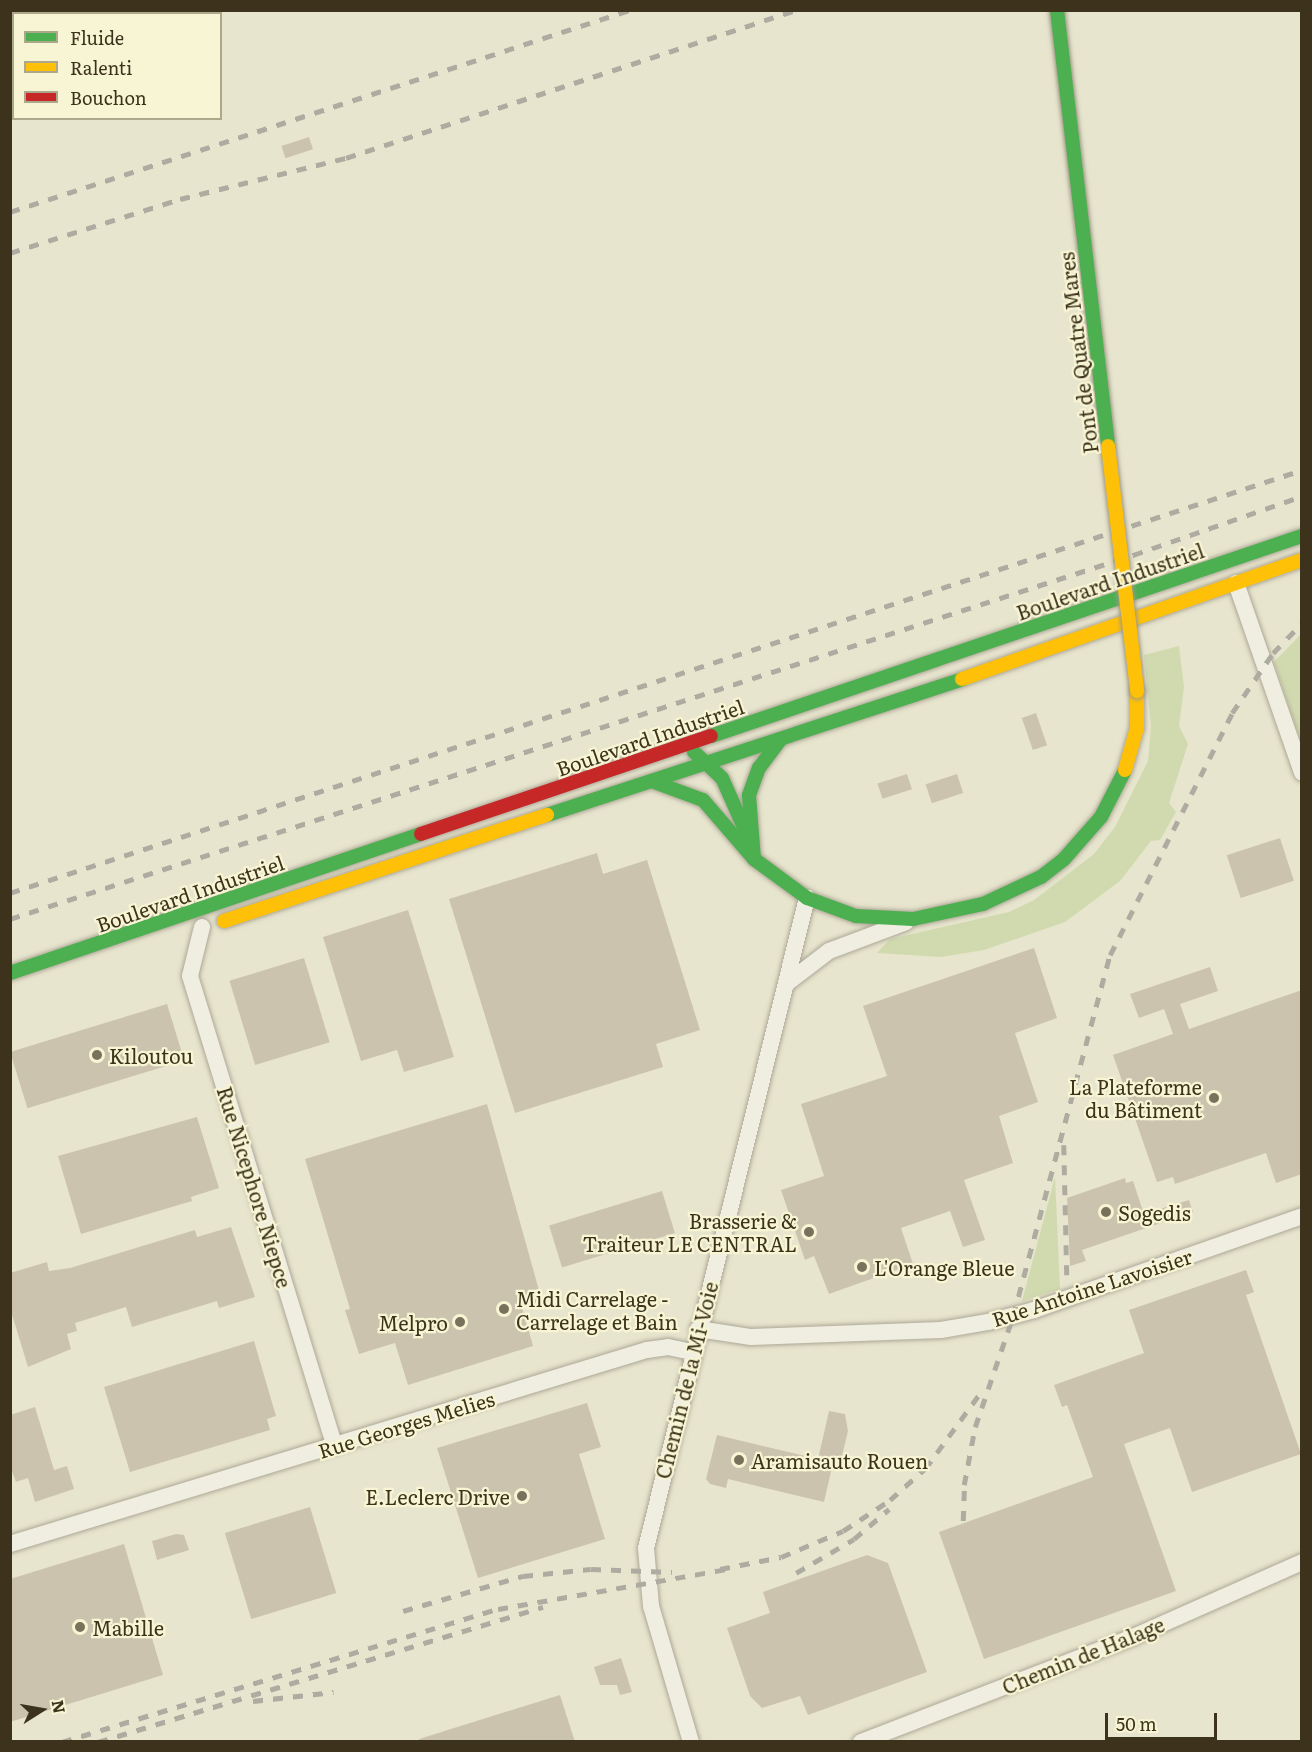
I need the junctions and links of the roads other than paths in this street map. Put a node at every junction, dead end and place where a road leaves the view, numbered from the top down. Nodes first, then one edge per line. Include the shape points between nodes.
1 (1057, 10) edge
2 (1302, 536) edge
3 (1302, 560) edge
4 (1236, 583) junction
5 (714, 737) junction
6 (780, 740) junction
7 (687, 746) junction
8 (707, 763) junction
9 (1302, 773) edge
10 (654, 782) junction
11 (704, 800) junction
12 (750, 839) junction
13 (754, 859) junction
14 (807, 898) junction
15 (913, 919) junction
16 (202, 927) junction
17 (181, 934) dead end
18 (10, 973) edge
19 (786, 984) junction
20 (1302, 1216) edge
21 (698, 1329) junction
22 (692, 1353) junction
23 (334, 1446) junction
24 (10, 1544) edge
25 (1302, 1562) edge
26 (691, 1742) edge
27 (861, 1742) edge

1 - 15 main road, Pont de Quatre Mares, bridge via 1137,691 1137,728 1124,772 1101,817 1070,853 1014,892 983,904
2 - 5 main road, Boulevard Industriel
3 - 4 main road, Boulevard Industriel
4 - 6 main road, Boulevard Industriel
4 - 9 street
5 - 7 main road, Boulevard Industriel
5 - 8 main road
6 - 8 main road, Boulevard Industriel
6 - 12 main road via 753,783 748,810
7 - 8 main road
7 - 18 main road, Boulevard Industriel
8 - 10 main road, Boulevard Industriel
8 - 11 main road
8 - 12 main road via 722,778
10 - 11 main road
10 - 16 main road, Boulevard Industriel
11 - 13 main road, Pont de Quatre Mares
12 - 13 main road
13 - 14 main road, Pont de Quatre Mares
14 - 15 main road, Pont de Quatre Mares via 856,916
14 - 19 street, Chemin de la Mi-Voie
15 - 19 street via 829,951
16 - 17 main road, Boulevard Industriel
16 - 23 street, Rue Nicephore Niepce via 190,976
19 - 21 street, Chemin de la Mi-Voie
20 - 21 street, Rue Antoine Lavoisier via 1034,1310 988,1322 941,1330 751,1337
21 - 22 street, Chemin de la Mi-Voie
22 - 23 street, Rue Georges Melies via 668,1347 647,1350
22 - 26 street, Chemin de la Mi-Voie via 646,1548 651,1606
23 - 24 street, Rue Georges Melies
25 - 27 street, Chemin de Halage via 1133,1637

